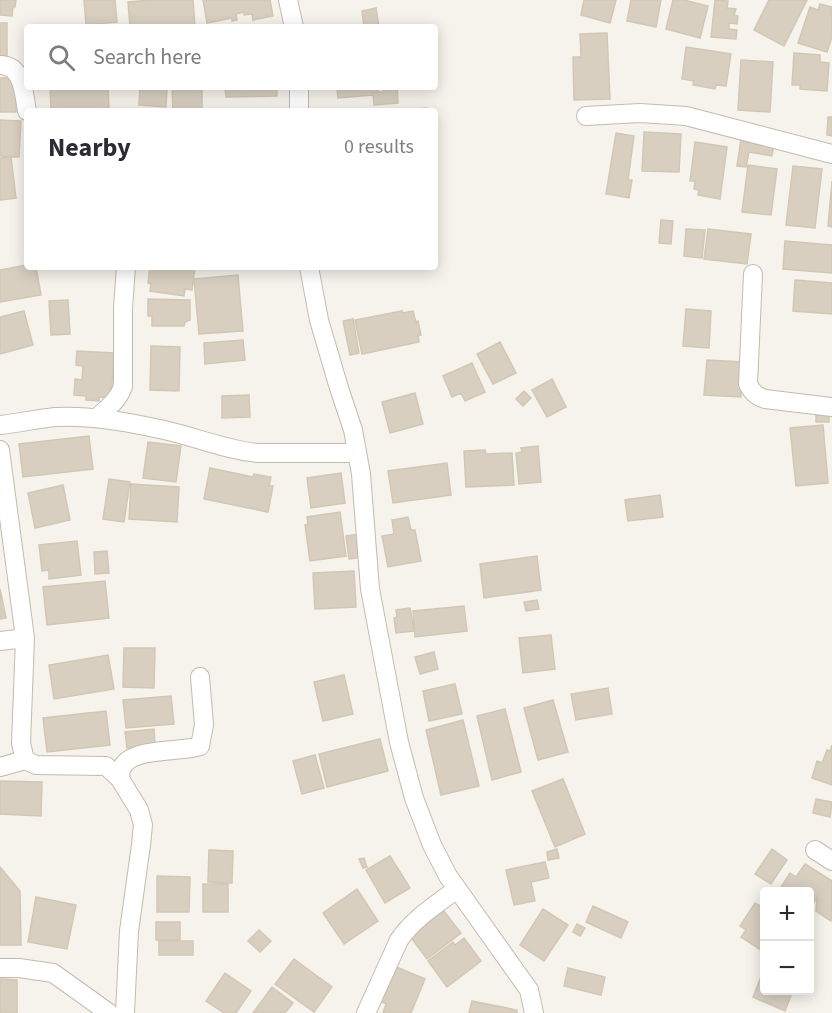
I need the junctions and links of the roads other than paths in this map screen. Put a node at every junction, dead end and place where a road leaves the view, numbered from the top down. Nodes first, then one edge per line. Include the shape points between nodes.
1 (288, 0) edge
2 (293, 24) edge
3 (0, 66) edge
4 (299, 90) edge
5 (26, 108) edge
6 (298, 108) edge
7 (586, 116) dead end
8 (832, 154) edge
9 (126, 270) edge
10 (310, 270) edge
11 (753, 274) dead end
12 (832, 407) edge
13 (97, 418) junction
14 (0, 425) edge
15 (0, 450) edge
16 (357, 453) junction
17 (25, 638) junction
18 (0, 641) edge
19 (200, 677) dead end
20 (25, 760) junction
21 (0, 767) edge
22 (120, 779) junction
23 (815, 850) dead end
24 (832, 861) edge
25 (457, 889) junction
26 (0, 968) edge
27 (109, 1013) edge
28 (124, 1013) edge
29 (366, 1013) edge
30 (534, 1013) edge

1 - 2 street
3 - 5 street via 7,65 16,72
4 - 6 street
7 - 8 street via 686,116
9 - 13 street via 123,386 117,400
10 - 16 street via 319,320
11 - 12 street via 748,384 752,392 765,399
13 - 14 street via 55,417
13 - 16 street via 165,430 242,452
15 - 17 street
16 - 25 street via 370,589 399,742 432,845
17 - 18 street
17 - 20 street via 21,743
19 - 22 street via 204,725 200,746 133,757 121,769
20 - 21 street
20 - 22 street via 47,766 106,766
22 - 28 street via 139,810 142,825
23 - 24 street
25 - 29 street via 406,930
25 - 30 street via 529,990
26 - 27 street via 53,973

